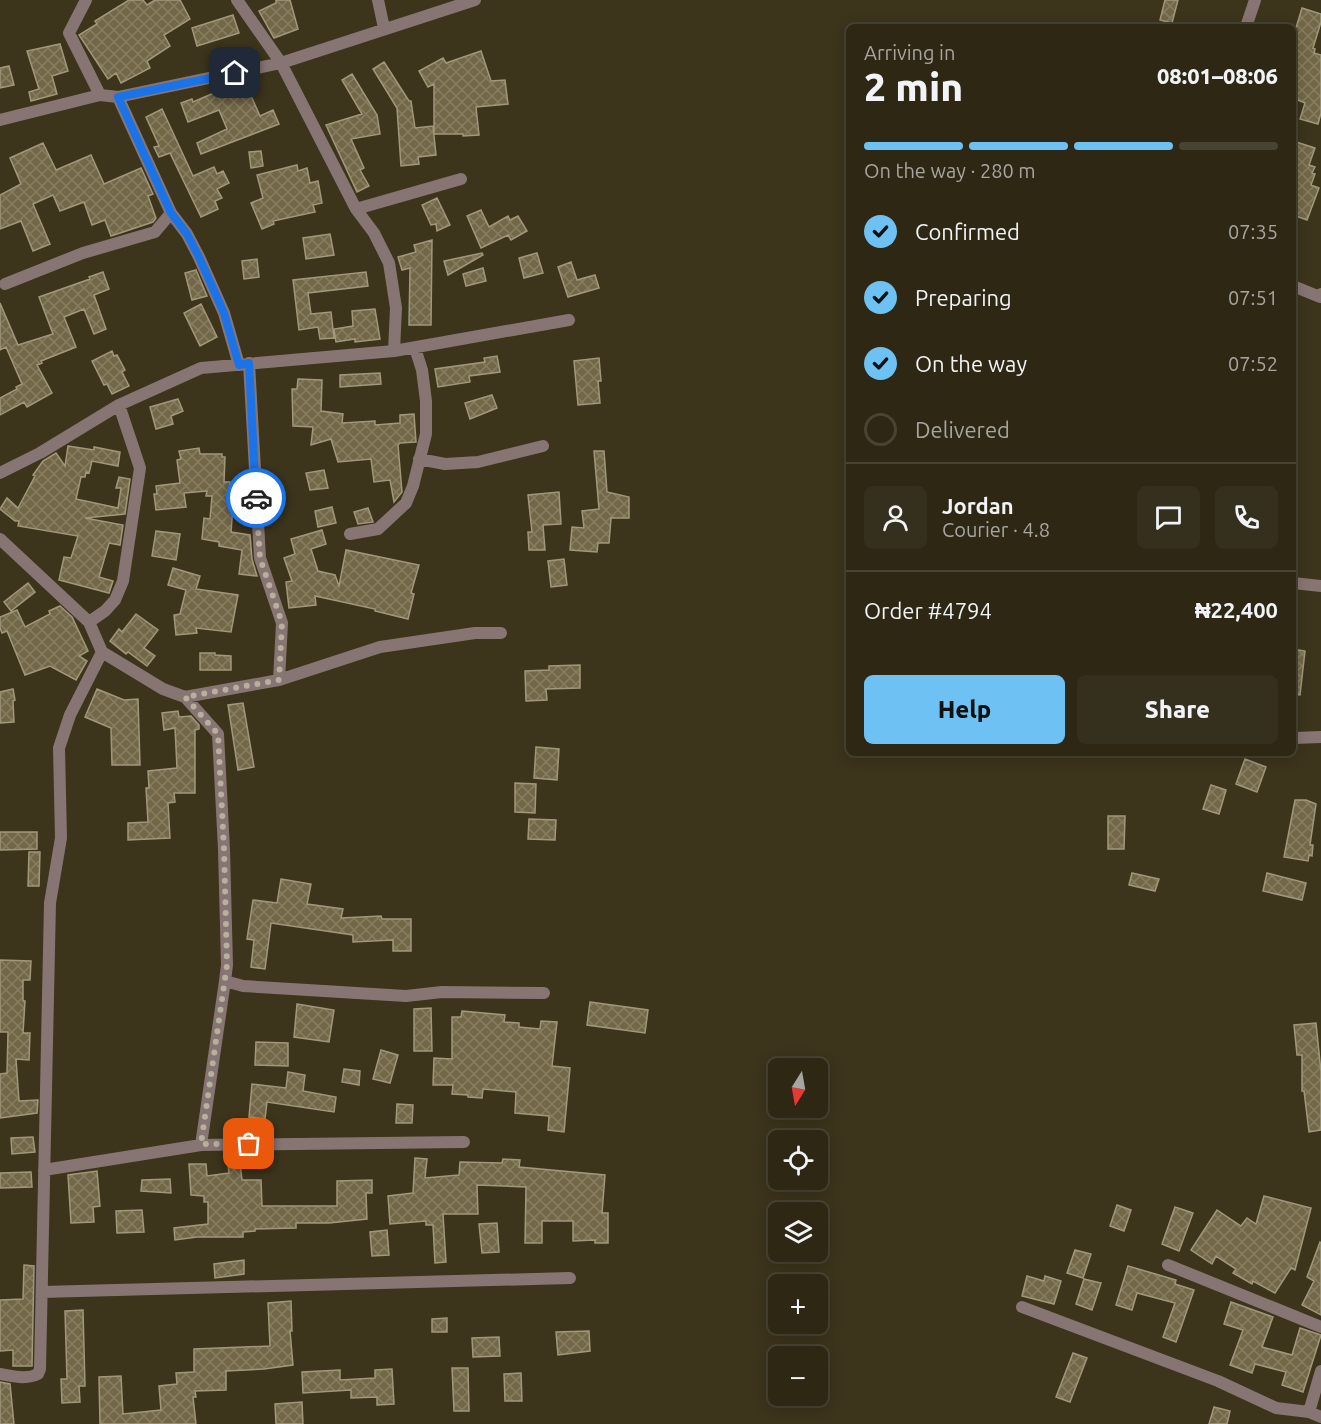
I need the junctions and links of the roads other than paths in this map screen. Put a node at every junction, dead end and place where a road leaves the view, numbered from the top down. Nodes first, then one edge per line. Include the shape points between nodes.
1 (86, 0) edge
2 (237, 0) edge
3 (378, 0) edge
4 (475, 0) edge
5 (1255, 0) edge
6 (1247, 24) edge
7 (384, 28) junction
8 (281, 63) junction
9 (100, 95) junction
10 (118, 97) junction
11 (0, 120) edge
12 (461, 179) dead end
13 (356, 209) junction
14 (171, 213) junction
15 (5, 284) dead end
16 (1296, 287) edge
17 (1321, 296) edge
18 (569, 320) dead end
19 (415, 348) junction
20 (394, 351) junction
21 (244, 364) junction
22 (119, 405) junction
23 (543, 446) dead end
24 (419, 459) junction
25 (0, 473) edge
26 (350, 534) dead end
27 (0, 539) edge
28 (1296, 583) edge
29 (1321, 586) edge
30 (89, 622) junction
31 (501, 633) dead end
32 (102, 652) junction
33 (279, 680) junction
34 (185, 697) junction
35 (1321, 736) edge
36 (1296, 738) edge
37 (225, 981) junction
38 (544, 993) dead end
39 (464, 1142) dead end
40 (201, 1144) junction
41 (44, 1170) junction
42 (1168, 1265) dead end
43 (570, 1278) dead end
44 (42, 1292) junction
45 (1022, 1307) dead end
46 (1321, 1327) edge
47 (1321, 1371) edge
48 (0, 1374) edge
49 (1315, 1414) edge

1 - 9 street via 69,33
2 - 8 street
3 - 7 street
4 - 7 street
5 - 6 street
7 - 8 street
8 - 10 street
8 - 13 street
9 - 10 street
9 - 11 street
10 - 14 street
12 - 13 street
13 - 20 street via 389,263 396,308
14 - 15 street via 155,232 83,253
14 - 21 street via 203,266
16 - 17 street
18 - 19 street
19 - 20 street
19 - 24 street via 426,401 426,434
20 - 21 street
21 - 22 street via 201,368
21 - 33 street via 260,558 282,623
22 - 25 street
22 - 30 street via 140,468 123,580 115,600
23 - 24 street via 478,462 445,464
24 - 26 street via 406,503 378,529
27 - 30 street
28 - 29 street
30 - 32 street
31 - 33 street via 475,633 381,647
32 - 34 street via 163,689
32 - 41 street via 70,715 59,748 61,838 50,903
33 - 34 street
34 - 37 street via 218,734
35 - 36 street
37 - 38 street via 243,986 406,996 442,992
37 - 40 street
39 - 40 street
40 - 41 street
41 - 44 street
42 - 46 street
43 - 44 street
44 - 48 street via 38,1374 21,1378
45 - 49 street via 1218,1381 1276,1408
47 - 49 street

